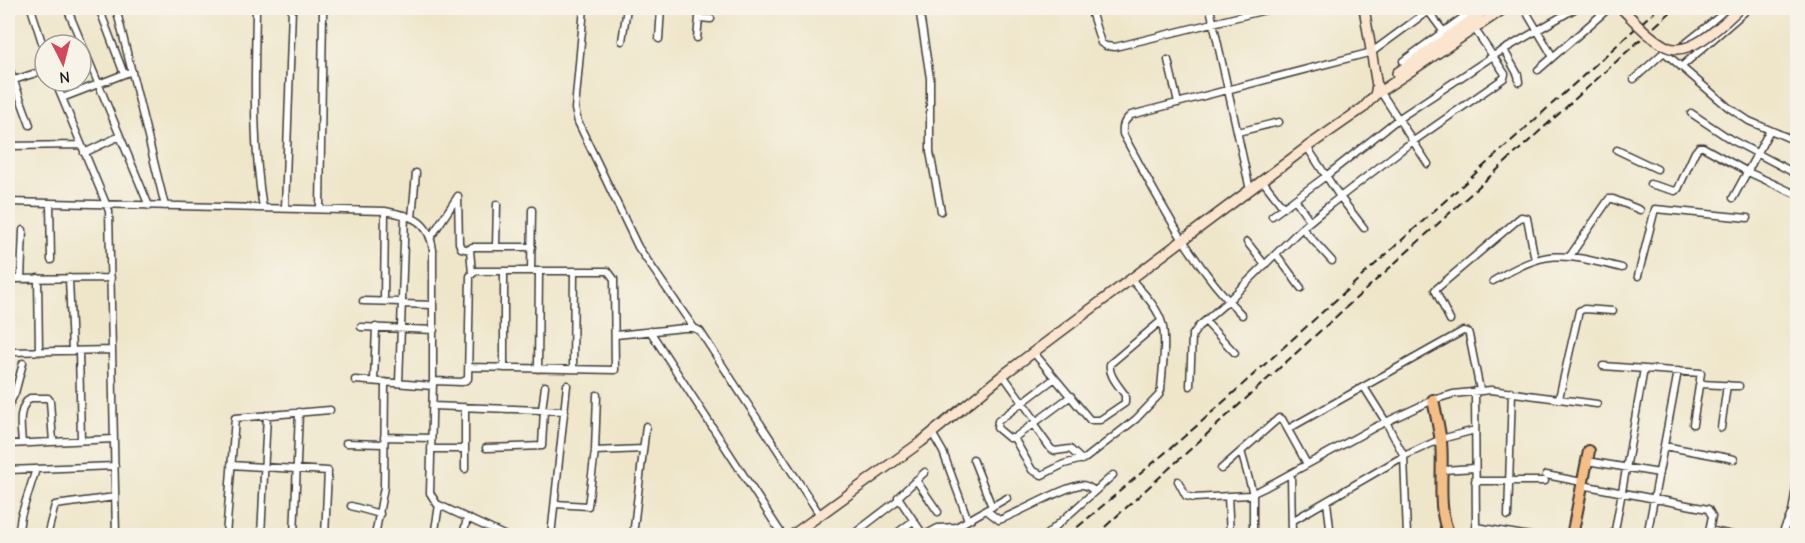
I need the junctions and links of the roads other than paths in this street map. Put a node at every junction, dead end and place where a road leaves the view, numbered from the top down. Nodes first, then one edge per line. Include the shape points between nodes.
1 (31, 8) edge
2 (68, 8) edge
3 (99, 8) edge
4 (116, 8) edge
5 (256, 8) edge
6 (584, 8) edge
7 (627, 8) edge
8 (655, 8) edge
9 (661, 8) edge
10 (919, 8) edge
11 (1090, 8) edge
12 (1210, 8) edge
13 (1274, 8) edge
14 (1364, 8) edge
15 (1429, 8) edge
16 (1476, 8) edge
17 (1488, 8) edge
18 (1505, 8) edge
19 (1524, 8) edge
20 (1576, 8) edge
21 (1609, 8) edge
22 (1621, 8) edge
23 (1730, 8) edge
24 (1740, 8) edge
25 (1749, 8) edge
26 (292, 9) dead end
27 (323, 12) dead end
28 (699, 12) edge
29 (711, 19) dead end
30 (1214, 23) junction
31 (1474, 28) junction
32 (1537, 30) junction
33 (1443, 32) junction
34 (39, 33) edge
35 (697, 38) dead end
36 (659, 39) dead end
37 (622, 41) dead end
38 (1504, 50) junction
39 (1372, 52) junction
40 (1493, 56) junction
41 (1553, 57) junction
42 (1669, 57) junction
43 (1168, 60) dead end
44 (1404, 60) dead end
45 (8, 66) edge
46 (1682, 68) junction
47 (1538, 69) dead end
48 (132, 71) junction
49 (33, 74) edge
50 (124, 74) junction
51 (1634, 79) dead end
52 (11, 81) edge
53 (1519, 81) dead end
54 (99, 84) junction
55 (1228, 90) junction
56 (1378, 91) junction
57 (60, 93) edge
58 (62, 98) junction
59 (1178, 103) junction
60 (1691, 113) dead end
61 (1398, 119) junction
62 (1279, 122) dead end
63 (30, 125) dead end
64 (1770, 130) junction
65 (1238, 132) junction
66 (120, 136) junction
67 (1413, 142) junction
68 (1797, 142) edge
69 (80, 145) junction
70 (8, 146) edge
71 (1307, 147) junction
72 (1617, 150) dead end
73 (84, 153) junction
74 (1757, 154) junction
75 (1428, 164) dead end
76 (1657, 169) dead end
77 (1748, 172) junction
78 (416, 173) dead end
79 (1797, 175) edge
80 (1326, 176) junction
81 (1262, 180) junction
82 (1650, 184) dead end
83 (1250, 190) junction
84 (1797, 195) edge
85 (1340, 197) junction
86 (1733, 198) dead end
87 (1295, 199) junction
88 (8, 202) edge
89 (50, 203) junction
90 (497, 204) dead end
91 (107, 205) junction
92 (148, 206) junction
93 (165, 206) junction
94 (1283, 207) junction
95 (263, 208) junction
96 (285, 208) junction
97 (320, 209) junction
98 (532, 210) dead end
99 (1640, 210) dead end
100 (385, 211) junction
101 (941, 211) dead end
102 (405, 215) junction
103 (1272, 216) dead end
104 (412, 218) junction
105 (1748, 218) dead end
106 (1310, 221) junction
107 (1302, 228) junction
108 (1364, 228) dead end
109 (23, 230) dead end
110 (431, 237) junction
111 (1182, 240) junction
112 (1247, 242) dead end
113 (496, 246) junction
114 (532, 247) junction
115 (470, 250) junction
116 (1276, 254) junction
117 (1570, 256) junction
118 (51, 260) dead end
119 (1535, 260) junction
120 (1332, 261) dead end
121 (1265, 265) junction
122 (1622, 268) dead end
123 (504, 271) junction
124 (531, 271) junction
125 (539, 271) junction
126 (574, 272) junction
127 (472, 273) junction
128 (1638, 276) dead end
129 (38, 278) junction
130 (69, 278) junction
131 (111, 278) junction
132 (8, 279) edge
133 (21, 279) junction
134 (1131, 279) junction
135 (1493, 281) dead end
136 (1301, 288) dead end
137 (363, 301) dead end
138 (384, 301) junction
139 (1228, 301) junction
140 (402, 303) junction
141 (433, 305) junction
142 (1613, 311) dead end
143 (1242, 315) dead end
144 (8, 318) edge
145 (1450, 320) dead end
146 (1161, 321) junction
147 (1205, 321) junction
148 (361, 327) dead end
149 (376, 327) junction
150 (402, 328) junction
151 (694, 328) junction
152 (434, 330) junction
153 (646, 332) junction
154 (618, 334) junction
155 (112, 350) junction
156 (75, 351) junction
157 (8, 352) edge
158 (39, 352) junction
159 (1034, 353) junction
160 (1235, 353) dead end
161 (23, 363) dead end
162 (1603, 366) dead end
163 (469, 368) junction
164 (504, 368) junction
165 (538, 369) junction
166 (573, 369) junction
167 (1644, 369) junction
168 (1678, 371) junction
169 (1004, 375) junction
170 (1055, 378) junction
171 (355, 380) dead end
172 (374, 381) junction
173 (385, 382) junction
174 (399, 383) junction
175 (433, 383) junction
176 (1701, 384) junction
177 (567, 385) dead end
178 (1727, 385) junction
179 (545, 386) dead end
180 (1190, 386) dead end
181 (1739, 386) dead end
182 (1364, 387) junction
183 (1478, 390) junction
184 (1512, 392) junction
185 (597, 395) dead end
186 (1071, 396) junction
187 (1559, 398) junction
188 (1433, 400) junction
189 (1023, 403) junction
190 (1597, 404) dead end
191 (8, 406) edge
192 (432, 406) junction
193 (465, 407) junction
194 (330, 410) dead end
195 (543, 410) junction
196 (565, 411) junction
197 (299, 412) junction
198 (267, 415) junction
199 (1386, 422) junction
200 (1035, 423) junction
201 (1694, 424) dead end
202 (646, 426) dead end
203 (1721, 428) dead end
204 (1288, 429) junction
205 (1476, 430) junction
206 (932, 433) junction
207 (114, 438) junction
208 (431, 438) junction
209 (1014, 438) junction
210 (81, 440) junction
211 (1441, 440) junction
212 (384, 441) junction
213 (53, 442) junction
214 (21, 443) junction
215 (346, 443) dead end
216 (9, 444) edge
217 (1664, 446) junction
218 (465, 448) junction
219 (486, 448) dead end
220 (431, 449) junction
221 (643, 449) junction
222 (595, 451) junction
223 (1240, 451) junction
224 (1404, 456) junction
225 (1588, 456) joint
226 (973, 459) dead end
227 (1734, 459) dead end
228 (1082, 460) junction
229 (1307, 464) junction
230 (231, 465) junction
231 (114, 466) junction
232 (264, 466) junction
233 (297, 468) junction
234 (1475, 468) junction
235 (1626, 468) junction
236 (36, 469) junction
237 (465, 469) dead end
238 (1221, 469) dead end
239 (8, 470) edge
240 (1443, 470) junction
241 (925, 472) dead end
242 (1659, 473) junction
243 (1291, 474) junction
244 (1113, 475) dead end
245 (1797, 476) edge
246 (915, 480) junction
247 (1178, 481) dead end
248 (1475, 481) junction
249 (1509, 481) junction
250 (1582, 484) junction
251 (1095, 491) junction
252 (1622, 492) junction
253 (1253, 494) junction
254 (1228, 496) junction
255 (115, 497) junction
256 (1007, 498) dead end
257 (1654, 498) junction
258 (898, 500) junction
259 (1327, 502) junction
260 (555, 504) junction
261 (439, 505) junction
262 (351, 506) dead end
263 (989, 508) junction
264 (938, 512) dead end
265 (380, 514) junction
266 (820, 515) junction
267 (1508, 516) dead end
268 (467, 518) junction
269 (968, 520) junction
270 (914, 521) junction
271 (1292, 521) junction
272 (1477, 528) junction
273 (494, 533) edge
274 (1463, 533) dead end
275 (1708, 533) edge
276 (924, 535) edge
277 (18, 536) edge
278 (48, 536) edge
279 (116, 536) edge
280 (226, 536) edge
281 (261, 536) edge
282 (294, 536) edge
283 (325, 536) edge
284 (375, 536) edge
285 (434, 536) edge
286 (463, 536) edge
287 (506, 536) edge
288 (551, 536) edge
289 (633, 536) edge
290 (783, 536) edge
291 (791, 536) edge
292 (851, 536) edge
293 (893, 536) edge
294 (1045, 536) edge
295 (1230, 536) edge
296 (1253, 536) edge
297 (1292, 536) edge
298 (1331, 536) edge
299 (1407, 536) edge
300 (1450, 536) edge
301 (1530, 536) edge
302 (1572, 536) edge
303 (1614, 536) edge
304 (1647, 536) edge
305 (1736, 536) edge
306 (1781, 536) edge

1 - 34 street
2 - 54 street
3 - 50 street
4 - 48 street
5 - 95 street via 255,144
6 - 151 street via 575,109 578,122 638,247
7 - 37 street
8 - 9 street
9 - 28 street
9 - 36 street
10 - 101 street via 930,78 930,152
11 - 30 street via 1101,43 1114,47
12 - 30 street
13 - 30 street
14 - 39 main road
15 - 33 street
15 - 39 street
16 - 33 street
17 - 56 main road via 1387,80
18 - 31 main road
19 - 32 street
20 - 32 street
21 - 41 street
22 - 24 main road, bridge via 1652,37 1668,48 1682,50
23 - 42 street
25 - 46 street
26 - 96 street
27 - 97 street
28 - 29 street
28 - 35 street
30 - 55 street
31 - 40 street
31 - 56 main road
32 - 38 street
32 - 41 street
33 - 44 street
38 - 40 street
38 - 53 street
39 - 55 street
39 - 56 main road
40 - 61 street
40 - 67 street via 1504,78
41 - 47 street
42 - 46 street
42 - 51 street via 1664,52
43 - 59 street
45 - 52 street
46 - 64 street via 1728,107
48 - 50 street
48 - 93 street
49 - 52 street
50 - 54 street
52 - 63 street
54 - 58 street
54 - 66 street
55 - 59 street
55 - 65 street
56 - 61 street
56 - 71 main road via 1363,108
57 - 58 street
58 - 69 street
59 - 111 street via 1131,115 1122,127
60 - 74 street
61 - 67 street
61 - 80 street
62 - 65 street
64 - 68 street
64 - 74 street
65 - 83 street
66 - 73 street
66 - 92 street
67 - 75 street
67 - 85 street
69 - 70 street
69 - 73 street
71 - 80 street
71 - 81 main road
72 - 76 street
73 - 91 street
74 - 77 street
74 - 79 street
77 - 82 street via 1699,147 1678,189
77 - 84 street
77 - 86 street
78 - 104 street
80 - 85 street
80 - 87 street
81 - 83 main road
81 - 94 street
83 - 111 main road
85 - 106 street
85 - 108 street
87 - 94 street
87 - 106 street
88 - 89 street
89 - 91 street
89 - 118 street
90 - 113 street
91 - 92 street
91 - 131 street
92 - 93 street
93 - 95 street
94 - 103 street
95 - 96 street
96 - 97 street
97 - 100 street
98 - 114 street
99 - 117 street via 1609,199
100 - 102 street
100 - 138 street
102 - 104 street
102 - 140 street
104 - 110 street via 421,222
105 - 128 street via 1655,209
106 - 107 street
107 - 116 street
107 - 120 street
109 - 133 street
110 - 115 street via 458,196 459,243 461,248
110 - 141 street
111 - 134 main road
111 - 139 street
112 - 121 street
113 - 114 street
113 - 115 street
114 - 124 street
115 - 127 street
116 - 121 street
116 - 136 street
117 - 119 street
117 - 122 street
119 - 135 street
119 - 145 street via 1527,218 1521,217 1435,290
121 - 139 street
123 - 124 street
123 - 127 street
123 - 164 street
124 - 125 street
125 - 126 street
125 - 165 street
126 - 154 street via 612,274
126 - 166 street
127 - 163 street
129 - 130 street
129 - 133 street
129 - 158 street
130 - 131 street
130 - 156 street
131 - 155 street
132 - 133 street
132 - 144 street
134 - 146 street
134 - 159 main road
137 - 138 street
138 - 140 street
139 - 143 street
139 - 147 street
140 - 141 street
140 - 150 street
141 - 152 street
142 - 187 street via 1579,311
144 - 157 street
146 - 186 street via 1110,364 1125,403 1095,421
146 - 228 street via 1159,395 1136,419
147 - 160 street
147 - 180 street via 1192,336
148 - 149 street
149 - 150 street
149 - 172 street
150 - 152 street
150 - 174 street
151 - 153 street
151 - 266 street via 706,338
152 - 175 street
153 - 154 street
153 - 290 street
154 - 166 street via 615,370
155 - 156 street
155 - 207 street
156 - 158 street
156 - 210 street
157 - 158 street
159 - 169 main road
159 - 170 street
161 - 191 street
162 - 167 street
163 - 164 street
163 - 175 street via 466,381
164 - 165 street
165 - 166 street
167 - 168 street
167 - 235 street
168 - 176 street via 1701,373
168 - 217 street
169 - 189 street
169 - 206 main road
170 - 186 street
170 - 189 street
171 - 172 street
172 - 173 street
173 - 174 street
173 - 212 street
174 - 175 street
175 - 192 street
176 - 178 street
176 - 201 street
177 - 196 street
178 - 181 street
178 - 203 street
179 - 195 street
182 - 183 street via 1466,331
182 - 199 street
182 - 204 street
183 - 184 street
183 - 188 street
183 - 205 street
184 - 187 street
184 - 249 street
185 - 222 street
186 - 200 street
187 - 190 street
188 - 199 street
188 - 211 main road
189 - 200 street
189 - 209 street via 997,424
192 - 193 street
192 - 208 street
193 - 195 street
193 - 218 street
194 - 197 street
195 - 196 street
195 - 219 street via 542,446
196 - 260 street
197 - 198 street
197 - 233 street
198 - 230 street via 235,418
198 - 232 street
199 - 224 street
199 - 229 street
200 - 209 street
200 - 228 street via 1051,449 1070,449
202 - 221 street
204 - 223 street via 1278,418
204 - 229 street
205 - 211 street
205 - 234 street
206 - 266 main road
206 - 269 street
207 - 210 street
207 - 231 street
208 - 212 street
208 - 220 street
209 - 228 street via 1038,474
210 - 213 street
211 - 224 street
211 - 240 main road
212 - 215 street
212 - 265 street
213 - 214 street
213 - 214 street via 50,401 45,397 30,398 24,405
214 - 216 street
217 - 227 street
217 - 242 street
218 - 220 street
218 - 237 street
220 - 261 street via 430,493
221 - 222 street
221 - 289 street
222 - 260 street via 588,506
223 - 238 street
223 - 253 street
224 - 259 street
224 - 299 street
225 - 235 street
225 - 250 main road
226 - 263 street
229 - 243 street
230 - 232 street
230 - 280 street
231 - 236 street
231 - 255 street
232 - 233 street
232 - 281 street
233 - 282 street
233 - 283 street via 328,471
234 - 240 street
234 - 248 street
235 - 242 street
235 - 252 street
236 - 239 street
236 - 277 street
240 - 300 main road via 1443,514
241 - 246 street
242 - 257 street
243 - 253 street
243 - 271 street
244 - 251 street
245 - 306 street via 1792,512
246 - 258 street via 898,494
246 - 264 street
247 - 254 street via 1189,497
248 - 249 street
248 - 272 street
249 - 250 street via 1546,478
249 - 267 street
250 - 252 street
250 - 302 main road
251 - 263 street via 1075,486 999,520
251 - 294 street
252 - 257 street
252 - 303 street
253 - 254 street
253 - 296 street
254 - 295 street
255 - 278 street via 55,505
255 - 279 street
256 - 263 street
257 - 275 street via 1708,509 1712,516
257 - 304 street
258 - 270 street
258 - 292 street
259 - 271 street
259 - 298 street
260 - 288 street
261 - 268 street
261 - 285 street
262 - 265 street
263 - 269 street
265 - 284 street
266 - 291 main road
268 - 273 street
268 - 286 street
269 - 276 street
270 - 276 street
270 - 293 street
271 - 297 street
272 - 274 street via 1477,532
272 - 301 street
273 - 287 street
275 - 305 street

